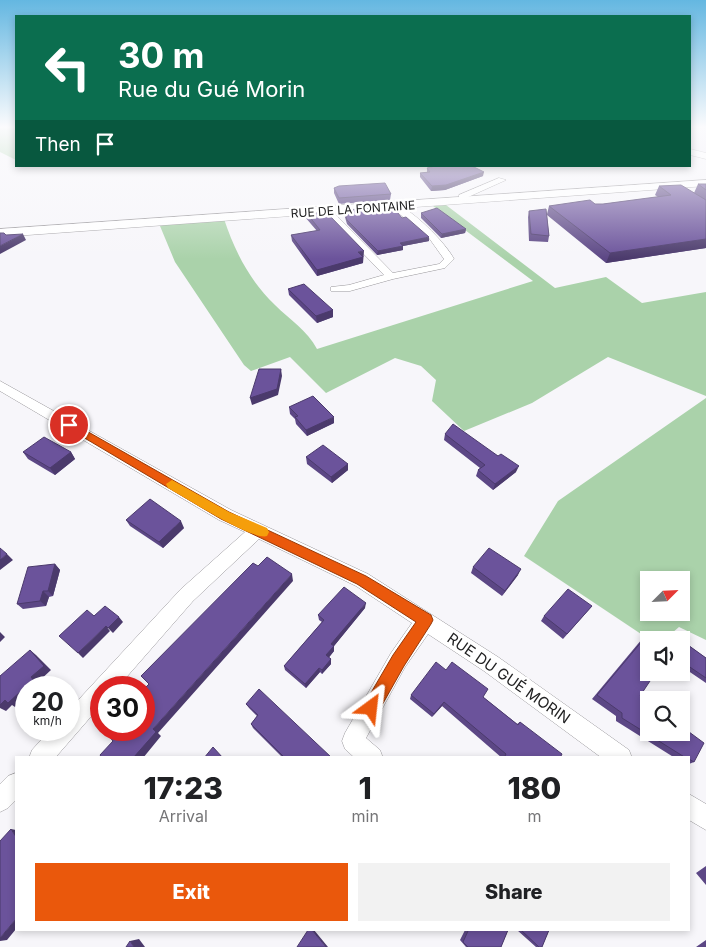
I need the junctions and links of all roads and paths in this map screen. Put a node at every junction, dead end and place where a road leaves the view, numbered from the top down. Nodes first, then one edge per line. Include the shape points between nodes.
1 (502, 180) dead end
2 (706, 183) edge
3 (673, 186) junction
4 (683, 193) edge
5 (463, 200) junction
6 (394, 206) junction
7 (327, 211) junction
8 (0, 234) edge
9 (391, 276) junction
10 (335, 289) dead end
11 (0, 385) edge
12 (258, 530) junction
13 (426, 620) junction
14 (114, 676) edge
15 (90, 702) edge
16 (80, 714) edge
17 (55, 741) edge
18 (42, 756) edge
19 (370, 756) edge
20 (618, 756) edge
21 (15, 785) edge
22 (0, 800) edge
23 (690, 807) edge
24 (706, 818) edge

1 - 5 street via 462,197
2 - 3 street, RUE DE LA FONTAINE
3 - 4 street
3 - 5 street, RUE DE LA FONTAINE
5 - 6 street, RUE DE LA FONTAINE
6 - 7 street, RUE DE LA FONTAINE
6 - 9 street via 430,235 447,252 449,260 442,266
7 - 8 street, RUE DE LA FONTAINE
7 - 9 street
9 - 10 street
11 - 12 street, RUE DU GUÉ MORIN via 225,515
12 - 13 street, RUE DU GUÉ MORIN via 362,580
12 - 14 street via 187,595
13 - 19 street via 398,660 353,741
13 - 20 street, RUE DU GUÉ MORIN
15 - 16 street
17 - 18 street
21 - 22 street
23 - 24 street

